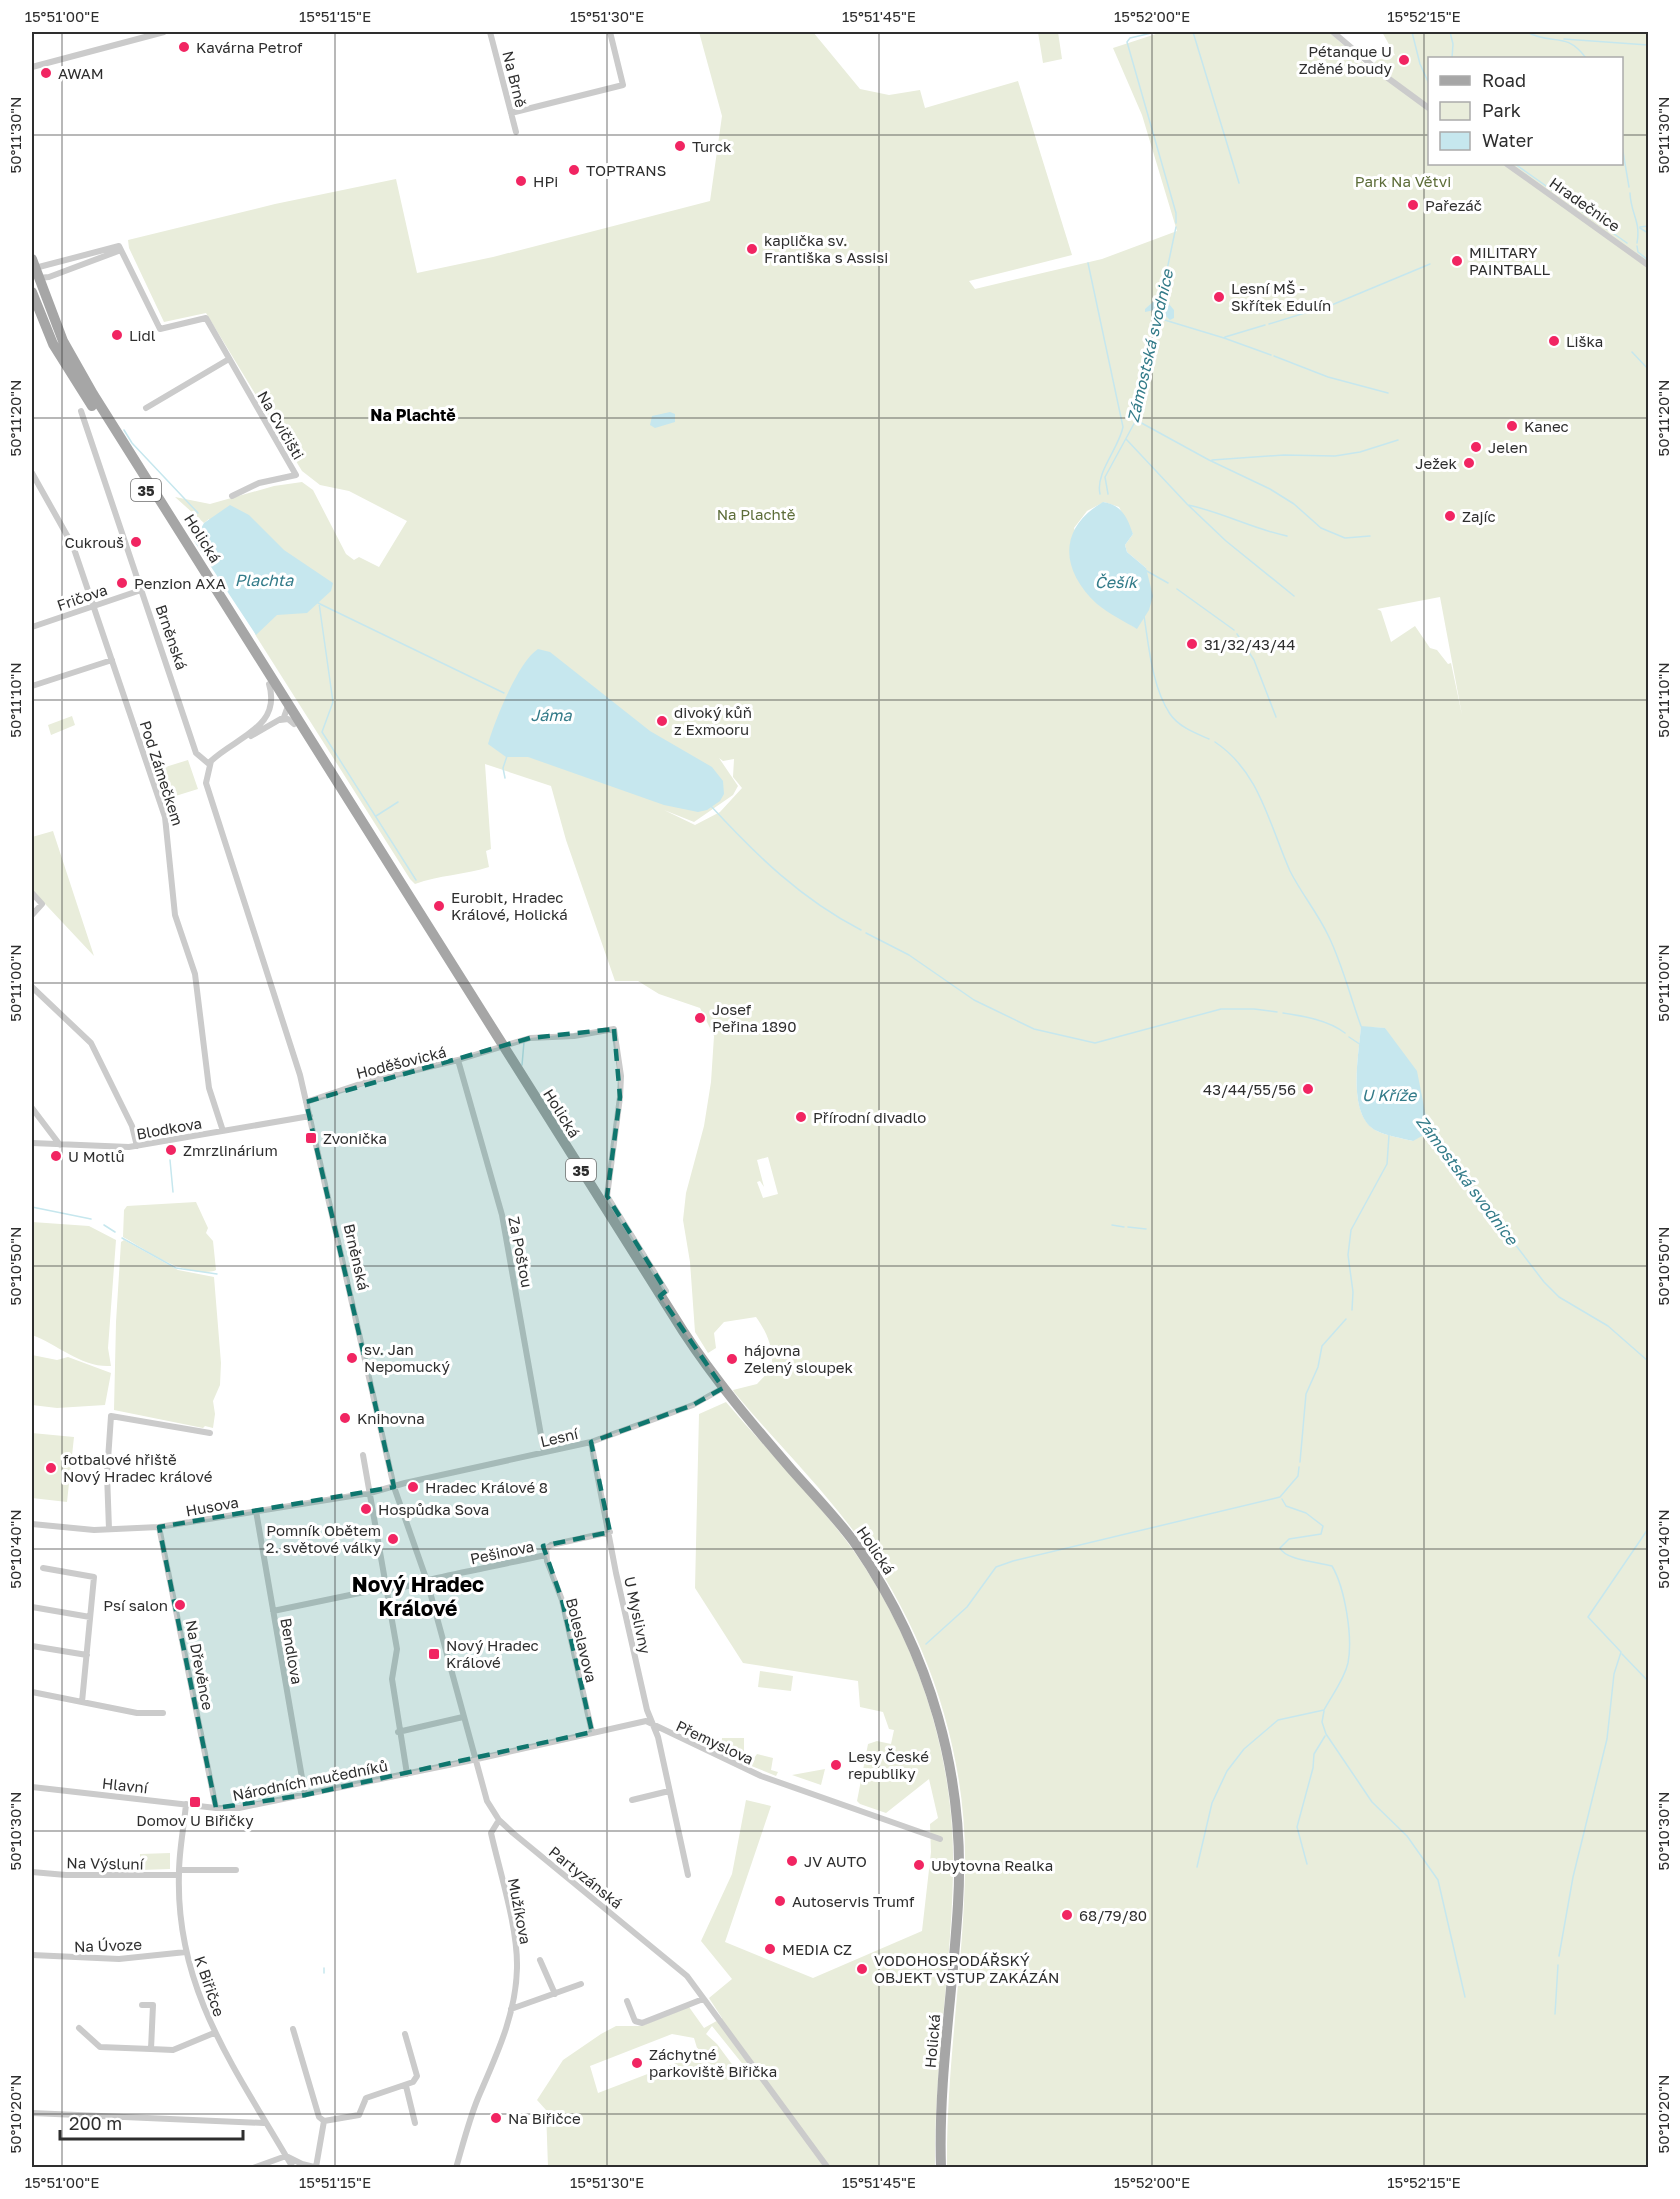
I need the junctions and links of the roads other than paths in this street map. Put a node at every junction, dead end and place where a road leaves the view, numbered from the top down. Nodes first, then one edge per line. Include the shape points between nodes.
1 (164, 32) edge
2 (490, 32) edge
3 (610, 32) edge
4 (1333, 32) edge
5 (32, 67) edge
6 (1428, 108) edge
7 (511, 113) junction
8 (516, 132) dead end
9 (1508, 165) edge
10 (121, 250) junction
11 (1648, 265) edge
12 (35, 268) edge
13 (32, 292) edge
14 (229, 359) junction
15 (146, 408) dead end
16 (81, 411) dead end
17 (32, 473) edge
18 (232, 496) dead end
19 (141, 590) junction
20 (94, 606) junction
21 (32, 627) edge
22 (112, 660) junction
23 (269, 684) junction
24 (32, 686) edge
25 (287, 699) junction
26 (283, 716) junction
27 (235, 744) junction
28 (209, 764) junction
29 (377, 849) junction
30 (32, 893) edge
31 (32, 915) edge
32 (32, 987) edge
33 (501, 1045) junction
34 (458, 1060) junction
35 (306, 1102) junction
36 (32, 1108) edge
37 (310, 1116) junction
38 (223, 1131) junction
39 (32, 1143) edge
40 (60, 1145) junction
41 (136, 1146) junction
42 (660, 1296) junction
43 (723, 1388) junction
44 (210, 1433) dead end
45 (591, 1442) junction
46 (544, 1452) junction
47 (363, 1455) dead end
48 (394, 1487) junction
49 (370, 1493) junction
50 (255, 1511) junction
51 (32, 1524) edge
52 (159, 1527) junction
53 (110, 1529) junction
54 (610, 1532) junction
55 (546, 1555) junction
56 (44, 1568) dead end
57 (426, 1581) junction
58 (387, 1591) junction
59 (32, 1607) edge
60 (273, 1611) junction
61 (90, 1617) junction
62 (32, 1646) edge
63 (87, 1655) junction
64 (32, 1692) edge
65 (82, 1702) junction
66 (163, 1713) dead end
67 (463, 1718) junction
68 (654, 1724) junction
69 (398, 1732) junction
70 (592, 1732) junction
71 (475, 1759) junction
72 (407, 1774) junction
73 (32, 1787) edge
74 (669, 1791) junction
75 (305, 1795) junction
76 (632, 1800) dead end
77 (186, 1804) junction
78 (216, 1808) junction
79 (499, 1820) junction
80 (940, 1839) dead end
81 (236, 1870) dead end
82 (32, 1872) edge
83 (179, 1873) junction
84 (688, 1875) dead end
85 (186, 1952) junction
86 (32, 1955) edge
87 (540, 1960) dead end
88 (582, 1984) dead end
89 (555, 1994) junction
90 (703, 1999) junction
91 (627, 2001) dead end
92 (142, 2005) dead end
93 (511, 2009) junction
94 (79, 2028) dead end
95 (294, 2029) dead end
96 (214, 2033) junction
97 (405, 2034) dead end
98 (151, 2049) junction
99 (406, 2086) junction
100 (32, 2113) edge
101 (324, 2121) junction
102 (264, 2122) junction
103 (415, 2123) dead end
104 (286, 2156) junction
105 (317, 2167) edge
106 (253, 2168) edge
107 (293, 2168) edge
108 (456, 2168) edge
109 (828, 2168) edge
110 (941, 2168) edge

1 - 5 street
2 - 7 street, Na Brně
3 - 7 street via 623,86
4 - 6 street
7 - 8 street, Na Brně
9 - 11 street, Hradečnice
10 - 12 street
10 - 12 street via 119,246
10 - 14 street, Na Cvičišti via 160,329 206,318
12 - 25 main road, Holická / 35 via 63,341 93,394
13 - 23 main road, Holická / 35 via 53,344
14 - 15 street
14 - 18 street, Na Cvičišti via 296,475 259,483
16 - 19 street, Brněnská
17 - 20 street, Pod Zámečkem via 74,546
19 - 20 street, Fričova
19 - 28 street, Brněnská via 196,753
20 - 21 street, Fričova
20 - 22 street, Pod Zámečkem
22 - 24 street
22 - 38 street, Pod Zámečkem via 165,817 175,915 195,974 209,1088
23 - 26 main road, Holická / 35
23 - 27 street via 272,700 265,721
25 - 26 street
25 - 29 main road, Holická / 35
26 - 27 street
26 - 29 main road, Holická / 35 via 294,724
27 - 28 street
28 - 35 street, Brněnská via 206,783 286,1027
29 - 33 main road, Holická / 35
30 - 31 street via 42,904
32 - 41 street via 91,1043 132,1126
33 - 34 street, Hoděšovická
33 - 42 main road, Holická / 35
33 - 42 street via 614,1029 621,1076 607,1196 666,1291
34 - 35 street, Hoděšovická via 366,1082
34 - 46 street, Za Poštou via 502,1215
35 - 37 street, Brněnská
36 - 40 street
37 - 38 street, Blodkova
37 - 48 street, Brněnská
38 - 41 street, Blodkova
39 - 40 street, Blodkova
40 - 41 street, Blodkova
42 - 43 main road, Holická / 35
43 - 45 street, Lesní via 693,1405
43 - 110 main road, Holická / 35 via 857,1546 906,1629 938,1713 952,1774 959,1838
44 - 53 street via 111,1416 107,1474
45 - 46 street, Lesní
45 - 54 street, U Myslivny
46 - 48 street, Lesní
47 - 49 street, Národních mučedníků
48 - 49 street, Husova
48 - 57 street, Brněnská
49 - 50 street, Husova
49 - 58 street, Národních mučedníků
50 - 52 street, Husova
50 - 60 street, Bendlova
51 - 53 street, Husova
52 - 53 street, Husova
52 - 78 street, Na Dřevěnce
54 - 55 street, Pešinova via 547,1546
54 - 68 street, U Myslivny via 647,1710
55 - 57 street, Pešinova
55 - 70 street, Boleslavova via 562,1600
56 - 61 street via 93,1577
57 - 58 street, Pešinova
57 - 67 street, Brněnská
58 - 60 street, Pešinova via 374,1590
58 - 69 street, Národních mučedníků via 397,1659 392,1679
59 - 61 street
60 - 75 street, Bendlova
61 - 63 street
62 - 63 street
63 - 65 street
64 - 65 street
65 - 66 street via 137,1713
67 - 69 street
67 - 71 street, Brněnská
68 - 70 street, Přemyslova via 641,1721
68 - 74 street, U Myslivny
68 - 80 street, Přemyslova via 761,1776
69 - 72 street, Národních mučedníků
70 - 71 street, Přemyslova
71 - 72 street, Národních mučedníků
71 - 79 street, Partyzánská via 486,1801
72 - 75 street, Národních mučedníků
73 - 77 street, Hlavní
74 - 76 street
74 - 84 street, U Myslivny
75 - 78 street, Národních mučedníků via 239,1808
77 - 78 street, Hlavní
77 - 83 street, K Biřičce
79 - 90 street, Partyzánská via 687,1976
79 - 93 street, Mužíkova via 491,1833 517,1960
81 - 83 street, Na Výsluní
82 - 83 street, Na Výsluní
83 - 85 street, K Biřičce
85 - 86 street, Na Úvoze via 118,1959
85 - 96 street, K Biřičce
87 - 89 street, Mužíkova
88 - 89 street
89 - 93 street
90 - 91 street via 642,2023 635,2021
90 - 109 street, Partyzánská
92 - 98 street via 153,2005
93 - 108 street, Mužíkova
94 - 98 street via 100,2047
95 - 101 street via 319,2117
96 - 98 street via 173,2050
96 - 102 street, K Biřičce
97 - 99 street via 417,2076
99 - 101 street via 366,2098 359,2115
99 - 103 street
100 - 102 street
101 - 105 street
102 - 104 street, K Biřičce
104 - 105 street
104 - 106 street
104 - 107 street, K Biřičce

